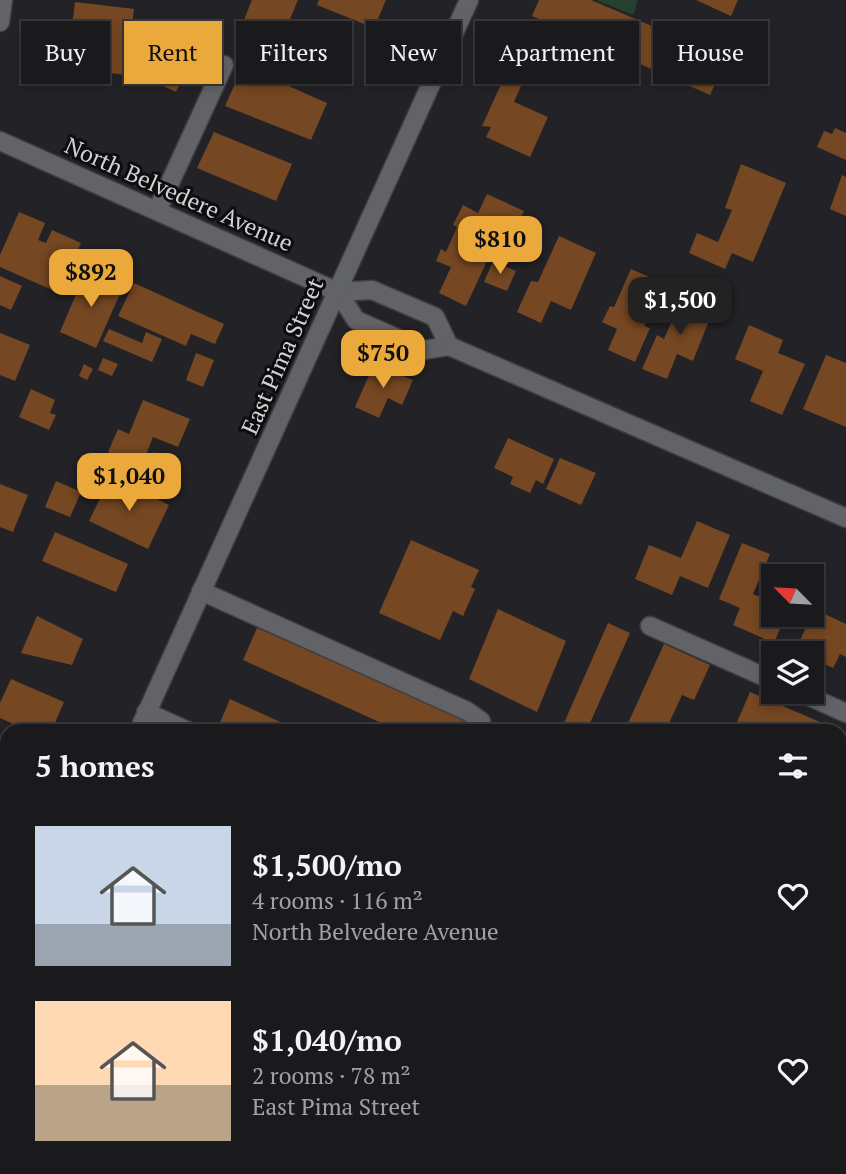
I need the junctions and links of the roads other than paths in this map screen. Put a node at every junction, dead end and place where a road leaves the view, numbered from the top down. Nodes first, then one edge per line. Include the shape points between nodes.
1 (4, 0) edge
2 (470, 0) edge
3 (0, 22) edge
4 (224, 65) dead end
5 (0, 141) edge
6 (157, 211) junction
7 (338, 292) junction
8 (449, 346) junction
9 (846, 518) edge
10 (201, 591) junction
11 (650, 626) dead end
12 (761, 675) edge
13 (824, 703) edge
14 (146, 712) junction
15 (846, 713) edge
16 (481, 721) dead end
17 (141, 724) edge
18 (172, 724) edge

1 - 3 street
2 - 7 street, East Pima Street
4 - 6 street
5 - 6 street, North Belvedere Avenue
6 - 7 street, North Belvedere Avenue
7 - 8 street via 356,320 424,350
7 - 8 street, North Belvedere Avenue via 372,290 435,317
7 - 10 street, East Pima Street
8 - 9 street
10 - 14 street, East Pima Street
10 - 16 street
11 - 12 street
13 - 15 street
14 - 17 street, East Pima Street
14 - 18 street

